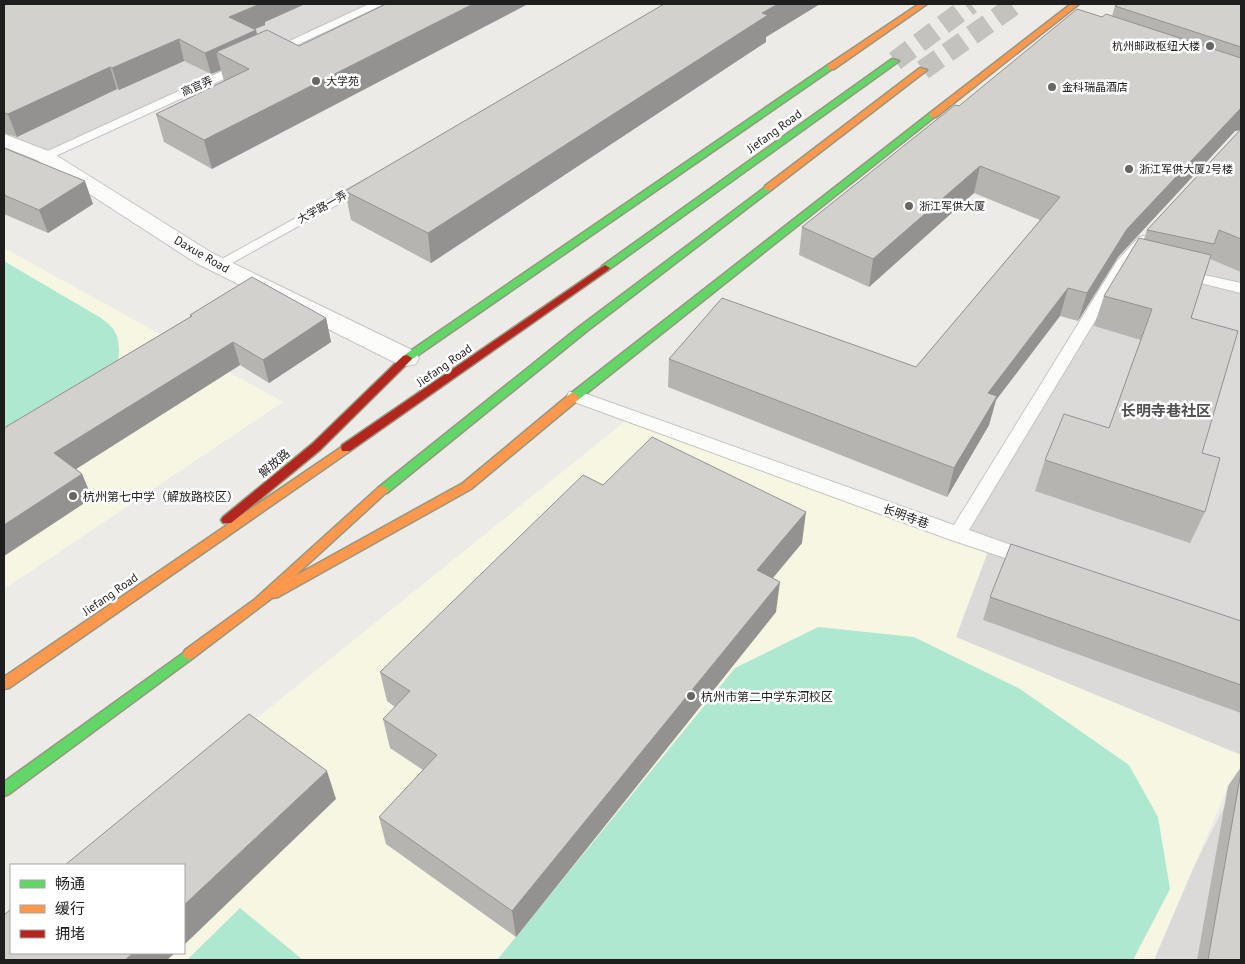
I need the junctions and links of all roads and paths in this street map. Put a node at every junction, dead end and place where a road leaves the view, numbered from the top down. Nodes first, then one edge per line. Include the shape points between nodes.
1 (378, 4) edge
2 (923, 4) edge
3 (1075, 4) edge
4 (1054, 19) junction
5 (1073, 25) edge
6 (895, 61) tunnel mouth
7 (923, 70) tunnel mouth
8 (4, 140) edge
9 (44, 156) junction
10 (374, 178) edge
11 (1157, 226) edge
12 (1124, 261) junction
13 (218, 265) junction
14 (1142, 265) edge
15 (1169, 272) edge
16 (1241, 288) edge
17 (407, 358) junction
18 (575, 396) junction
19 (957, 535) junction
20 (1046, 564) edge
21 (152, 582) junction
22 (258, 603) junction
23 (4, 684) edge
24 (4, 790) edge

1 - 9 lane, 高官弄
2 - 17 main road, Jiefang Road
3 - 4 main road
4 - 5 lane
4 - 18 main road
6 - 21 main road, Jiefang Road via 538,316
7 - 22 main road via 583,329 374,496
8 - 9 street, Daxue Road
9 - 13 street, Daxue Road
10 - 13 lane, 大学路一弄
11 - 12 lane
12 - 14 lane
12 - 19 lane
13 - 17 street, Daxue Road
15 - 16 lane
17 - 21 main road, 解放路 via 316,446
18 - 19 lane, 长明寺巷
18 - 22 main road via 467,486
19 - 20 lane, 长明寺巷
21 - 23 main road, Jiefang Road
22 - 24 main road

